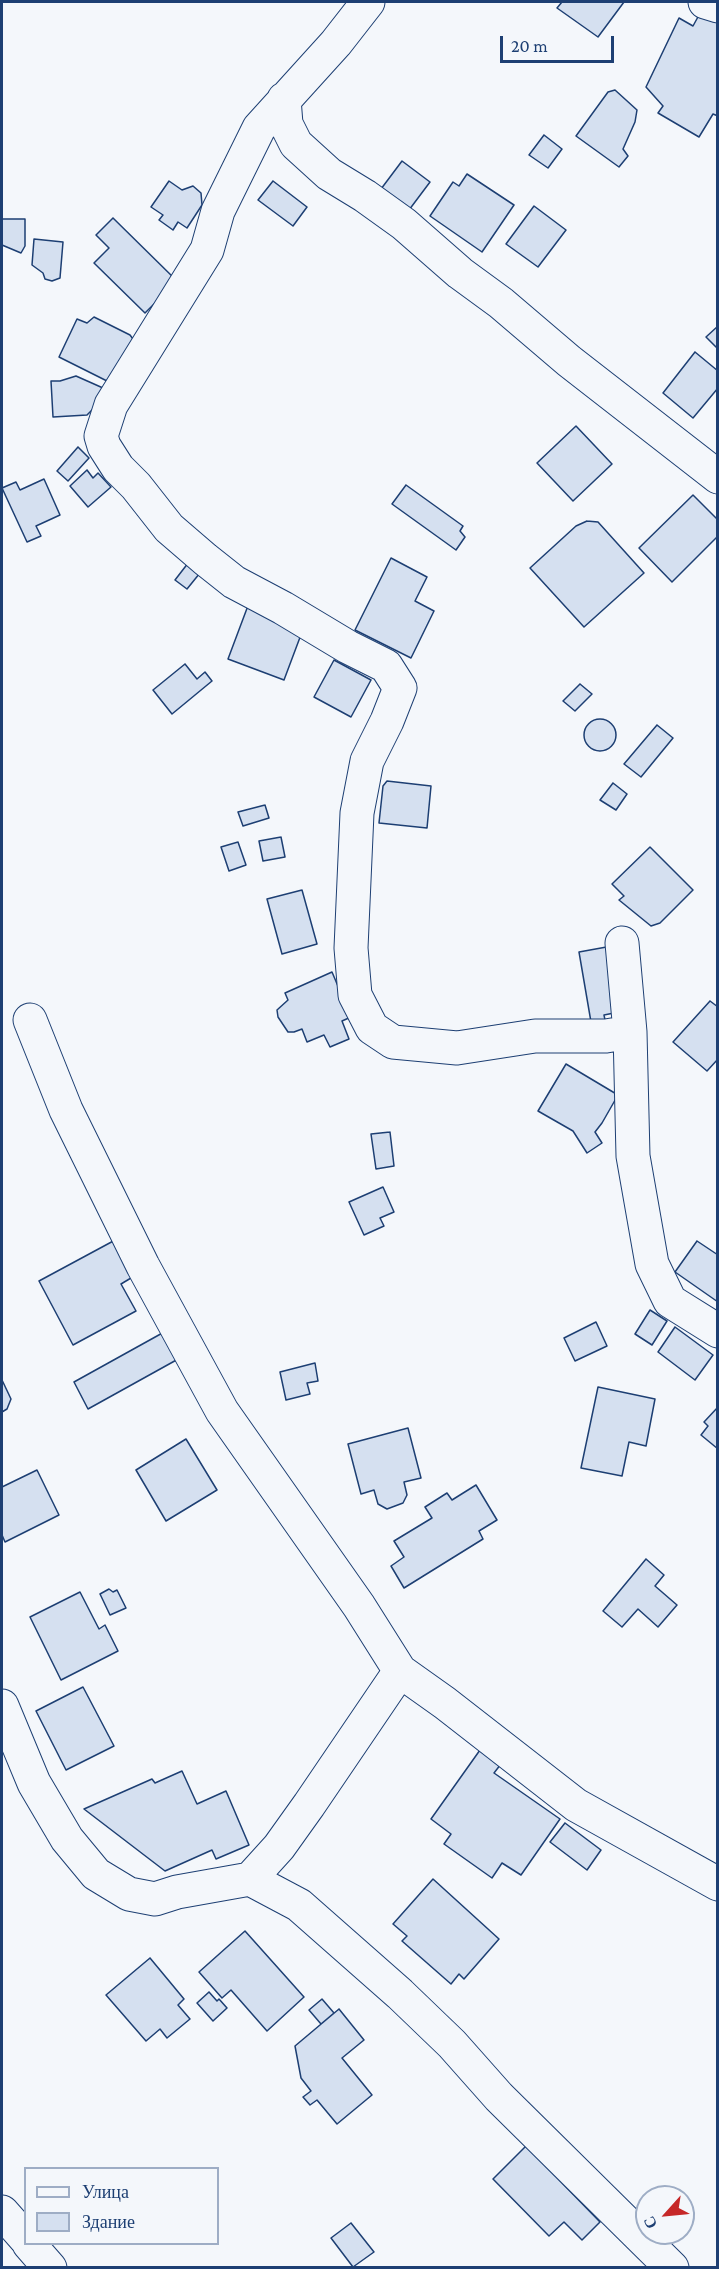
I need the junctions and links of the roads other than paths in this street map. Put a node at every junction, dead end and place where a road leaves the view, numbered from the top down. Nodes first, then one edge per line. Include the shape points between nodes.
1 (368, 2) edge
2 (705, 2) edge
3 (717, 6) edge
4 (284, 99) junction
5 (717, 477) edge
6 (622, 943) dead end
7 (30, 1020) dead end
8 (630, 1032) junction
9 (717, 1331) edge
10 (400, 1671) junction
11 (2, 1706) edge
12 (250, 1879) junction
13 (717, 1884) edge
14 (2, 2212) edge
15 (24, 2237) edge
16 (30, 2245) edge
17 (50, 2268) edge
18 (672, 2268) edge

1 - 4 street
2 - 3 street
4 - 5 street via 286,124 296,144 329,174 404,224 568,361
4 - 8 street via 259,128 218,212 207,250 111,405 101,436 104,446 169,528 205,559 234,582 386,666 400,688 367,761 357,813 351,948 355,995 372,1028 393,1042 457,1048 535,1036
6 - 8 street
7 - 10 street via 66,1110 143,1266 222,1411
8 - 9 street via 633,1156 652,1264 670,1301
10 - 12 street via 309,1805
10 - 13 street via 576,1805
11 - 12 street via 34,1783 67,1839 96,1874 129,1894 155,1899
12 - 18 street via 299,1905 400,1994
14 - 15 street
16 - 17 street

